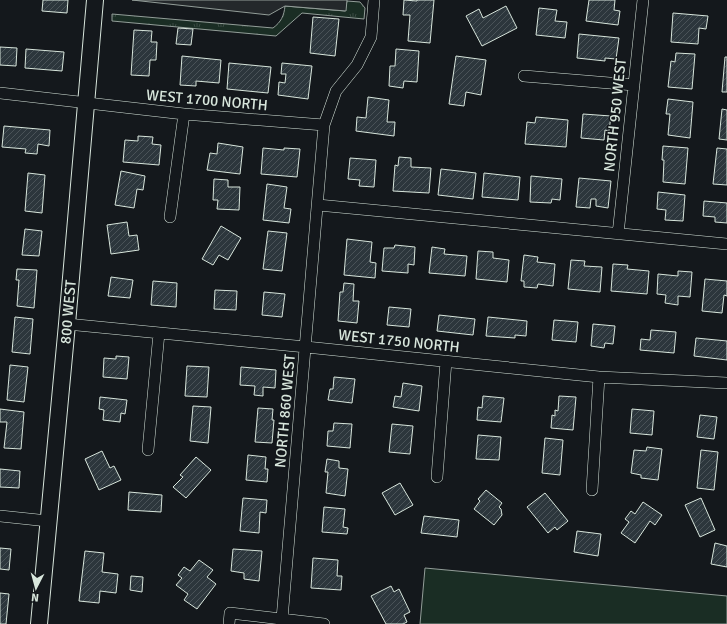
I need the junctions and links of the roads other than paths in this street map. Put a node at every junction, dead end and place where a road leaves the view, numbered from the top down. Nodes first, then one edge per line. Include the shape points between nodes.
1 (95, 0) edge
2 (374, 0) edge
3 (643, 0) edge
4 (524, 76) dead end
5 (634, 85) junction
6 (0, 93) edge
7 (87, 102) junction
8 (184, 114) junction
9 (324, 125) junction
10 (318, 205) junction
11 (170, 217) dead end
12 (618, 234) junction
13 (727, 244) edge
14 (67, 324) junction
15 (159, 333) junction
16 (306, 347) junction
17 (446, 361) junction
18 (599, 377) junction
19 (727, 383) edge
20 (148, 450) dead end
21 (437, 478) dead end
22 (592, 490) dead end
23 (0, 516) edge
24 (48, 521) junction
25 (282, 619) junction
26 (39, 624) edge
27 (229, 624) edge
28 (324, 624) edge

1 - 7 street, 800 WEST
2 - 9 street, NORTH 860 WEST via 371,37 357,65 336,91
3 - 5 street, NORTH 950 WEST
4 - 5 street
5 - 12 street, NORTH 950 WEST
6 - 7 street, WEST 1700 NORTH
7 - 8 street, WEST 1700 NORTH
7 - 14 street, 800 WEST
8 - 9 street, WEST 1700 NORTH
8 - 11 street
9 - 10 street, NORTH 860 WEST
10 - 12 street
10 - 16 street, NORTH 860 WEST
12 - 13 street
14 - 15 street, WEST 1750 NORTH
14 - 24 street, 800 WEST
15 - 16 street, WEST 1750 NORTH
15 - 20 street
16 - 17 street, WEST 1750 NORTH
16 - 25 street, NORTH 860 WEST
17 - 18 street, WEST 1750 NORTH
17 - 21 street
18 - 19 street, WEST 1750 NORTH
18 - 22 street
23 - 24 street
24 - 26 street, 800 WEST
25 - 27 street via 230,613
25 - 28 street

